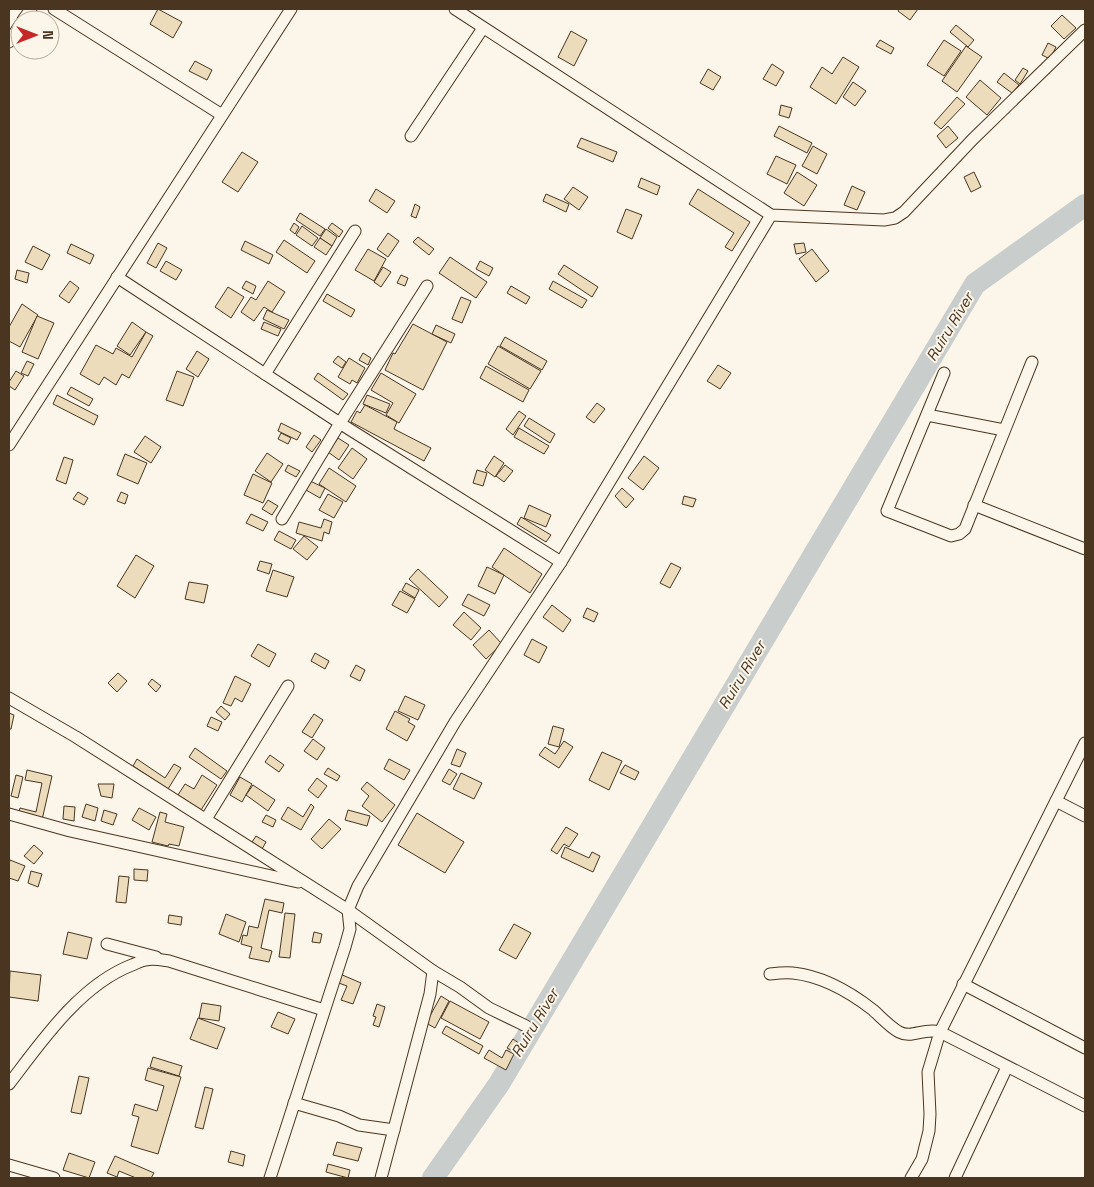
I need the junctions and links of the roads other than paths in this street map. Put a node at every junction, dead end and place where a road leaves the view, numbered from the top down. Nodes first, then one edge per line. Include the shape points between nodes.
1 (54, 9) edge
2 (291, 9) edge
3 (455, 9) edge
4 (483, 28) junction
5 (1085, 30) edge
6 (222, 115) junction
7 (411, 136) dead end
8 (771, 215) junction
9 (354, 231) dead end
10 (117, 277) junction
11 (427, 286) dead end
12 (1032, 362) dead end
13 (944, 373) dead end
14 (265, 374) junction
15 (927, 415) junction
16 (340, 423) junction
17 (1004, 430) junction
18 (9, 445) edge
19 (974, 506) junction
20 (282, 519) dead end
21 (1085, 549) edge
22 (561, 562) junction
23 (288, 686) dead end
24 (9, 698) edge
25 (1085, 743) edge
26 (1056, 801) junction
27 (9, 814) edge
28 (1085, 816) edge
29 (206, 819) junction
30 (307, 884) junction
31 (348, 910) junction
32 (107, 944) dead end
33 (170, 961) junction
34 (433, 971) junction
35 (770, 974) dead end
36 (963, 984) junction
37 (324, 1010) junction
38 (526, 1026) dead end
39 (940, 1032) junction
40 (1085, 1048) edge
41 (1007, 1067) junction
42 (9, 1084) edge
43 (294, 1103) junction
44 (1085, 1106) edge
45 (394, 1130) junction
46 (9, 1164) edge
47 (54, 1178) edge
48 (270, 1178) edge
49 (381, 1178) edge
50 (911, 1178) edge
51 (955, 1178) edge

1 - 6 street
2 - 6 street
3 - 4 street
4 - 7 street
4 - 8 street
5 - 8 street via 895,218
6 - 10 street
8 - 22 street
9 - 14 street
10 - 14 street
10 - 18 street
11 - 16 street
12 - 17 street
13 - 15 street
14 - 16 street
15 - 17 street
15 - 19 street via 887,511 951,536 965,529
16 - 20 street
16 - 22 street
17 - 19 street
19 - 21 street
22 - 31 street via 455,722 358,886
23 - 29 street
24 - 29 street
25 - 26 street
26 - 28 street
26 - 36 street
27 - 30 street via 70,831
29 - 30 street
30 - 31 street
31 - 34 street
31 - 37 street via 350,929
32 - 33 street
33 - 37 street
33 - 42 street via 147,959 101,981 43,1039
34 - 38 street via 489,1008
34 - 45 street via 430,994
35 - 39 street via 813,976 871,1008 907,1035 931,1029
36 - 39 street
36 - 40 street
37 - 43 street
39 - 41 street
39 - 50 street via 928,1072 928,1131 922,1158
41 - 44 street
41 - 51 street
43 - 45 street via 359,1125
43 - 48 street
45 - 49 street
46 - 47 street

